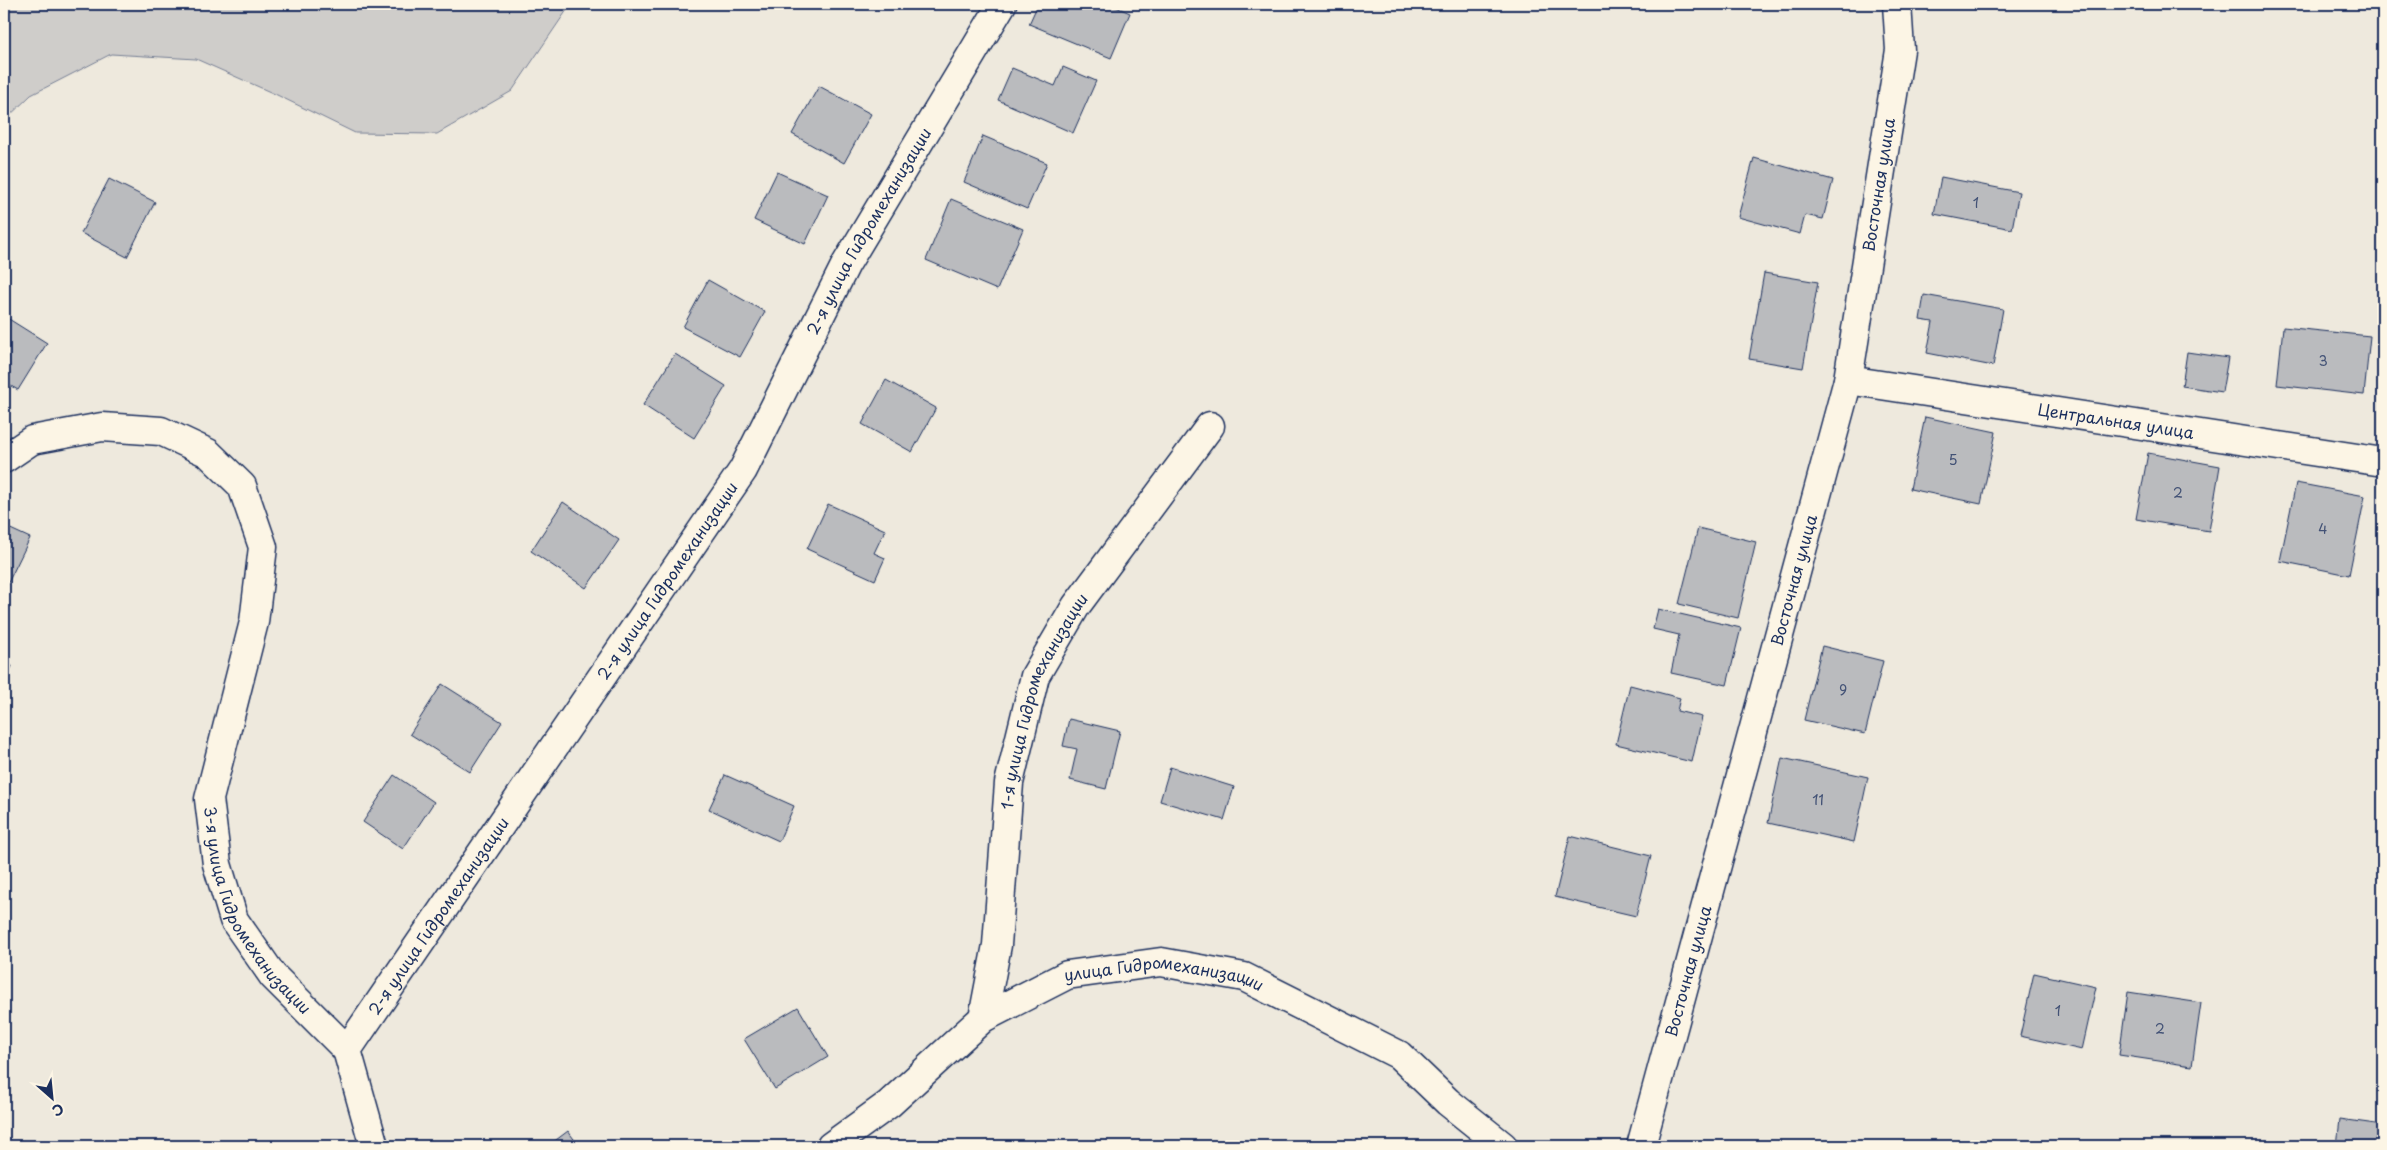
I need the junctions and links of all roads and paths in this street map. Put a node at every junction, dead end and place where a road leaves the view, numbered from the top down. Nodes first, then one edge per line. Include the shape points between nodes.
1 (1002, 4) edge
2 (1897, 4) edge
3 (1848, 380) junction
4 (1210, 426) dead end
5 (4, 459) edge
6 (2383, 462) edge
7 (983, 1018) junction
8 (347, 1050) junction
9 (374, 1146) edge
10 (831, 1146) edge
11 (1503, 1146) edge
12 (1641, 1146) edge

1 - 8 street, 2-я улица Гидромеханизации via 846,264 743,470
2 - 3 street, Восточная улица via 1900,50
3 - 6 street, Центральная улица
3 - 12 street, Восточная улица
4 - 7 street, 1-я улица Гидромеханизации via 1076,606 1035,676 1009,783 997,945
5 - 8 street, 3-я улица Гидромеханизации via 32,440 102,427 161,431 208,453 242,486 263,547 254,622 209,799 216,864 234,920 273,976
7 - 10 street, улица Гидромеханизации via 889,1104
7 - 11 street, улица Гидромеханизации via 1067,975 1161,962 1244,977 1399,1055 1448,1102
8 - 9 street

